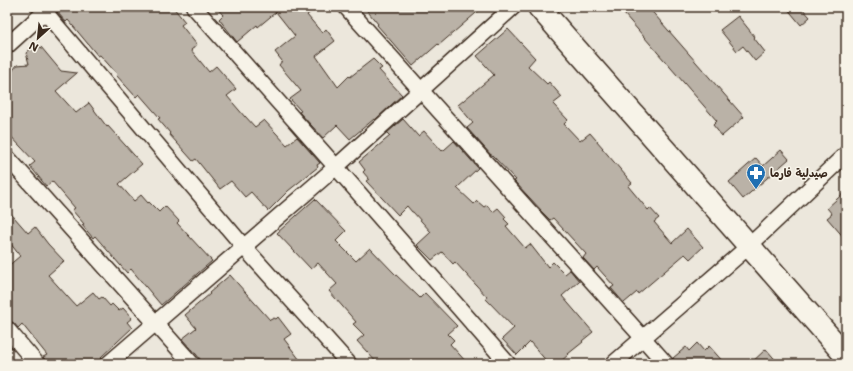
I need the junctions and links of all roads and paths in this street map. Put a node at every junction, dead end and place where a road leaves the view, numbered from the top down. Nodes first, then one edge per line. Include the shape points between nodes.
1 (194, 7) edge
2 (346, 7) edge
3 (513, 7) edge
4 (540, 7) edge
5 (46, 9) edge
6 (7, 46) edge
7 (421, 91) junction
8 (846, 154) edge
9 (7, 157) edge
10 (336, 167) junction
11 (748, 246) junction
12 (244, 247) junction
13 (155, 323) junction
14 (7, 330) edge
15 (643, 338) junction
16 (846, 356) edge
17 (37, 364) edge
18 (108, 364) edge
19 (192, 364) edge
20 (349, 364) edge
21 (508, 364) edge
22 (613, 364) edge
23 (666, 364) edge

1 - 10 street
2 - 7 street
3 - 7 street
4 - 11 street
5 - 6 street
5 - 12 street
7 - 10 street
7 - 15 street
8 - 11 street
9 - 13 street
10 - 12 street
10 - 21 street
11 - 15 street
11 - 16 street
12 - 13 street
12 - 20 street
13 - 18 street
13 - 19 street
14 - 17 street
15 - 22 street
15 - 23 street

